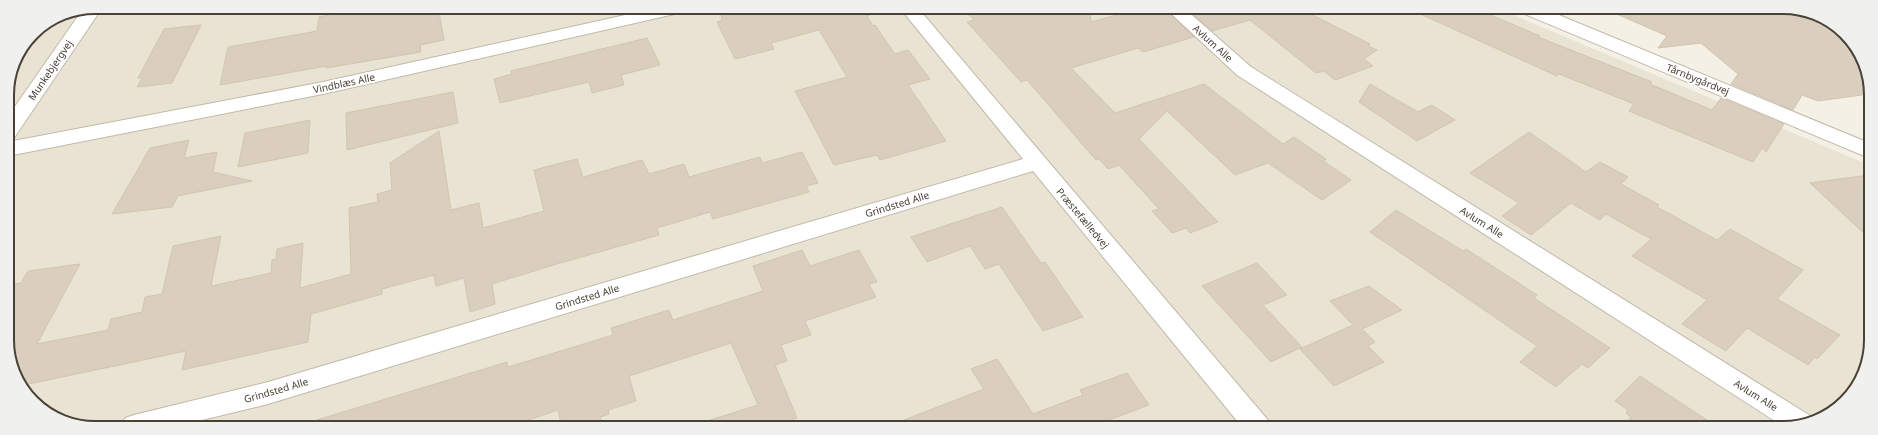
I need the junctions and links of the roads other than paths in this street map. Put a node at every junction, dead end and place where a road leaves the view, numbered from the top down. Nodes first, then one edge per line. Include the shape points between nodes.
1 (652, 14) edge
2 (914, 14) edge
3 (1181, 14) edge
4 (1540, 14) edge
5 (88, 15) edge
6 (14, 123) edge
7 (14, 149) edge
8 (1864, 149) edge
9 (1037, 162) junction
10 (1795, 420) edge
11 (154, 421) edge
12 (1253, 421) edge

1 - 7 street, Vindblæs Alle via 323,88
2 - 9 street, Præstefælledvej
3 - 10 street, Avlum Alle via 1244,71
4 - 8 street, Tårnbygårdvej
5 - 6 street, Munkebjergvej
9 - 11 street, Grindsted Alle via 268,393
9 - 12 street, Præstefælledvej

